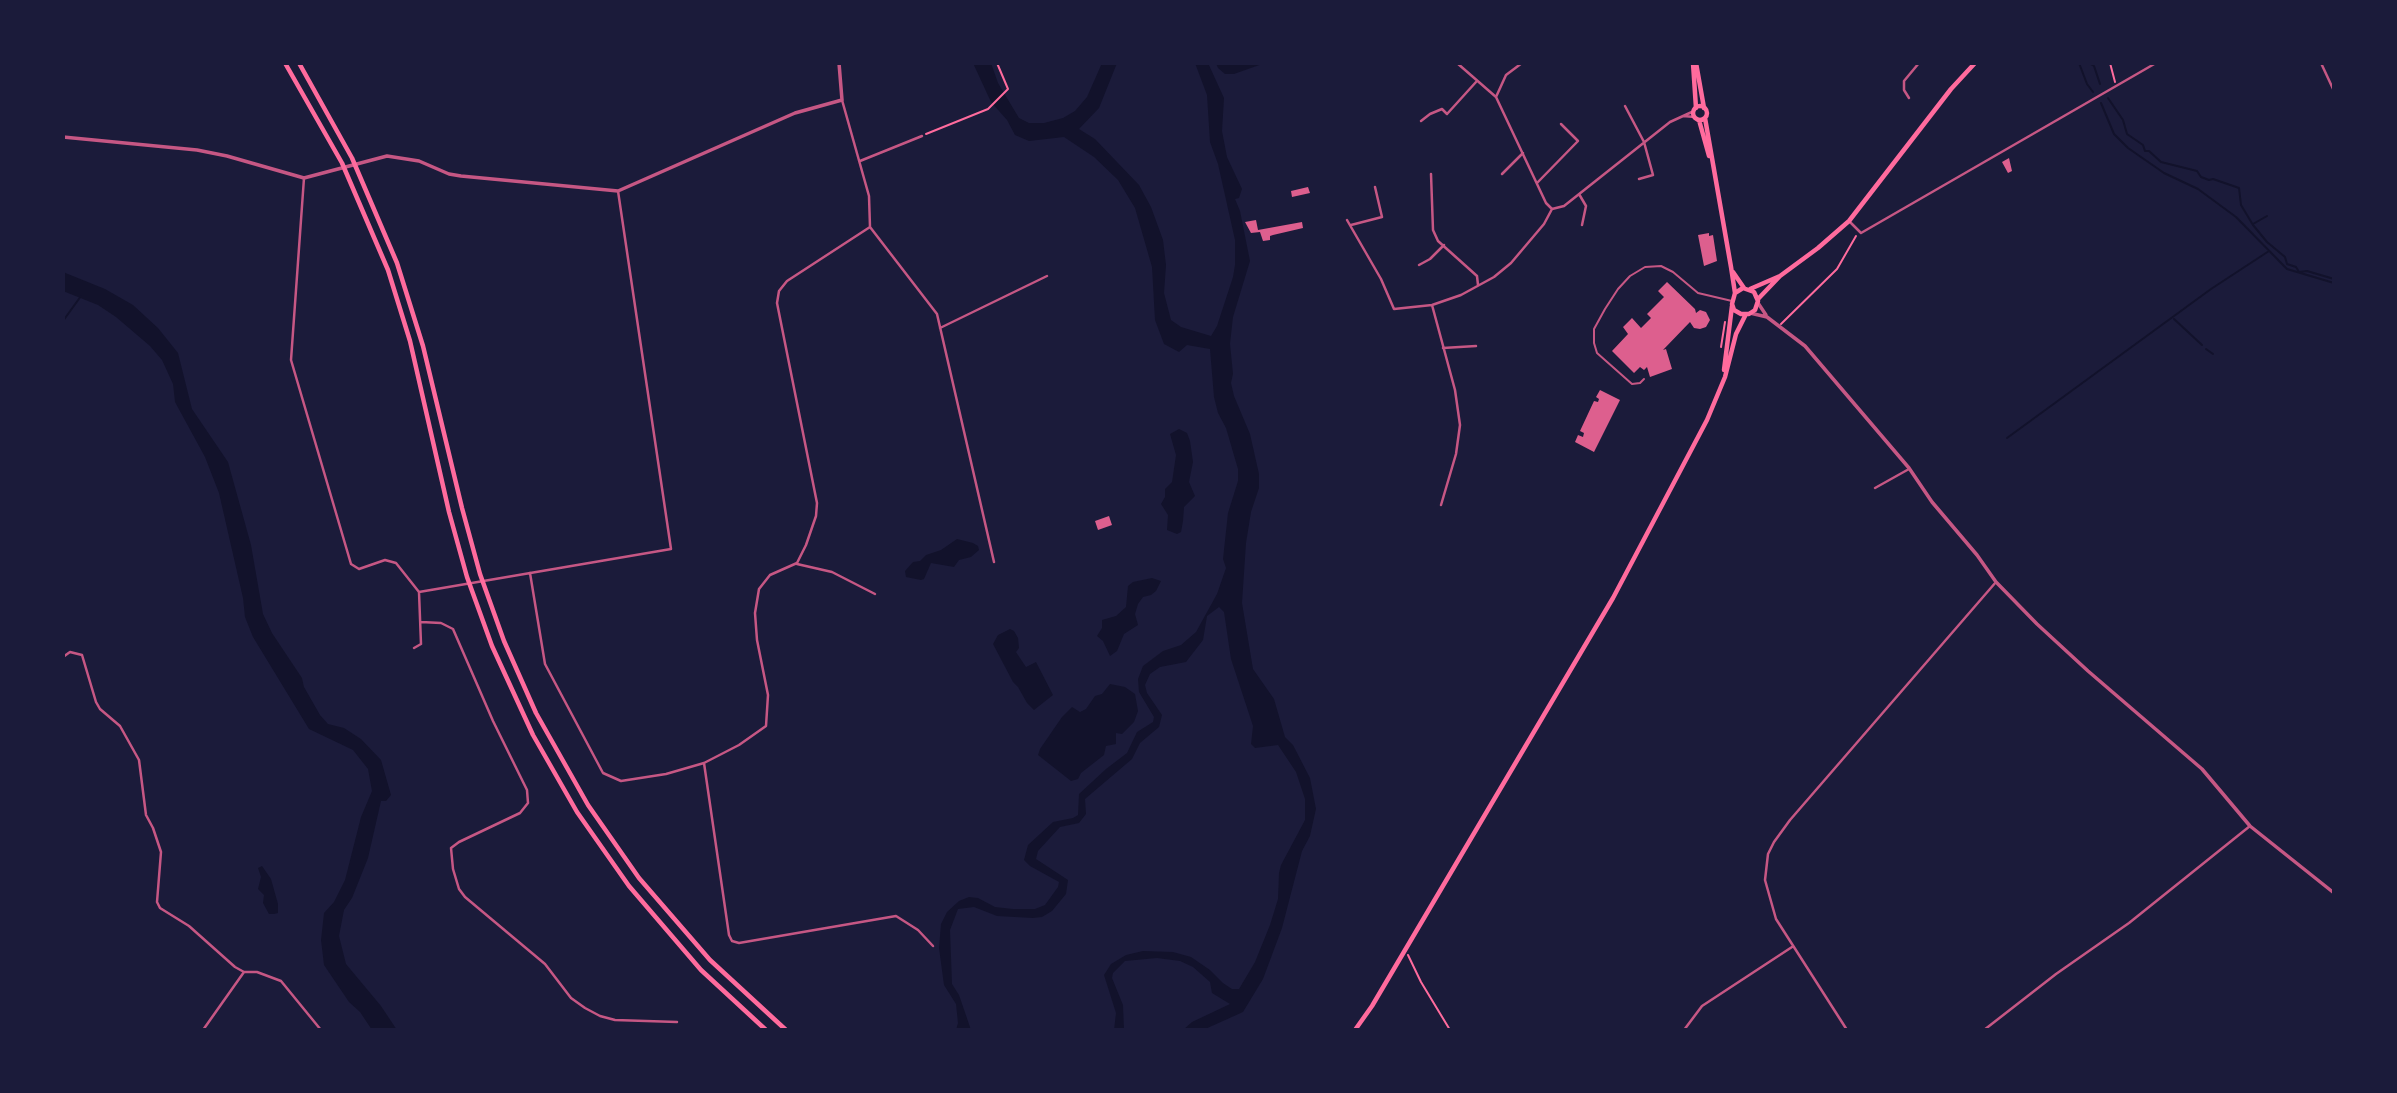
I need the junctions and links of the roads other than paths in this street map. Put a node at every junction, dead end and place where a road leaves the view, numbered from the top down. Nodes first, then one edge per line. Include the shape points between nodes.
1 (285, 63) edge
2 (299, 63) edge
3 (839, 63) edge
4 (1457, 63) edge
5 (1522, 63) edge
6 (1694, 63) edge
7 (1919, 63) edge
8 (1975, 63) edge
9 (2156, 63) edge
10 (2320, 63) edge
11 (1477, 81) junction
12 (2334, 91) edge
13 (1496, 97) junction
14 (1909, 98) dead end
15 (842, 100) junction
16 (1625, 106) dead end
17 (1704, 108) junction
18 (1696, 114) junction
19 (1705, 118) junction
20 (1421, 121) dead end
21 (1561, 124) dead end
22 (922, 136) road end
23 (63, 137) edge
24 (1644, 142) junction
25 (1523, 153) junction
26 (860, 161) junction
27 (1712, 163) junction
28 (1431, 174) dead end
29 (1502, 174) dead end
30 (304, 178) junction
31 (1639, 179) dead end
32 (1537, 183) junction
33 (1375, 187) dead end
34 (618, 191) junction
35 (1579, 194) junction
36 (1552, 209) junction
37 (1347, 220) dead end
38 (1849, 220) junction
39 (1349, 225) junction
40 (1582, 225) dead end
41 (870, 227) junction
42 (1444, 245) junction
43 (1419, 265) dead end
44 (1731, 267) junction
45 (1047, 276) dead end
46 (1780, 276) junction
47 (1478, 285) junction
48 (1747, 289) junction
49 (1735, 293) junction
50 (1758, 301) junction
51 (1732, 303) junction
52 (1432, 305) junction
53 (1748, 314) junction
54 (1767, 317) junction
55 (940, 328) junction
56 (1476, 346) dead end
57 (1443, 348) junction
58 (1644, 379) dead end
59 (1714, 405) junction
60 (1909, 468) junction
61 (1875, 488) dead end
62 (1441, 505) dead end
63 (994, 562) dead end
64 (797, 564) junction
65 (530, 573) junction
66 (1996, 582) junction
67 (419, 592) junction
68 (875, 594) dead end
69 (421, 622) junction
70 (414, 648) dead end
71 (63, 657) edge
72 (704, 763) junction
73 (2250, 826) junction
74 (2334, 893) edge
75 (933, 946) dead end
76 (1792, 947) junction
77 (244, 972) junction
78 (677, 1022) dead end
79 (203, 1030) edge
80 (321, 1030) edge
81 (766, 1030) edge
82 (786, 1030) edge
83 (1355, 1030) edge
84 (1684, 1030) edge
85 (1847, 1030) edge
86 (1984, 1030) edge

1 - 81 main road via 346,172 388,270 410,341 467,577 516,702 557,779 614,866 680,946
2 - 82 main road via 352,158 401,275 480,574 536,713 588,805 639,878 690,938
3 - 15 street
4 - 11 street
5 - 13 street via 1506,75
6 - 17 main road
6 - 18 main road
7 - 14 street via 1904,80
8 - 38 main road
9 - 38 street via 1861,233
10 - 12 street
11 - 13 street
11 - 20 street via 1447,114 1443,110
13 - 25 street
15 - 26 street
15 - 34 street via 795,113
16 - 24 street
17 - 18 main road
17 - 19 main road
18 - 19 main road
18 - 24 street via 1680,117
18 - 27 main road
19 - 27 main road
21 - 32 street via 1578,141
22 - 26 street
23 - 30 street via 197,150
24 - 31 street via 1653,175
24 - 35 street
25 - 29 street
25 - 32 street
26 - 41 street via 869,196
27 - 44 main road
28 - 42 street via 1433,230
30 - 34 street via 387,156 461,176
30 - 67 street via 291,360 351,564 359,569 385,560 396,563
32 - 36 street
33 - 39 street via 1382,217
34 - 65 street via 671,549
35 - 36 street
35 - 40 street via 1586,206
36 - 47 street via 1511,263
37 - 39 street
38 - 46 main road
39 - 52 street via 1394,309
41 - 55 street via 937,314
41 - 64 street via 787,281 779,291 777,303 817,503 810,536
42 - 43 street
42 - 47 street via 1477,276
44 - 48 main road
44 - 49 main road
45 - 55 street
46 - 48 main road
46 - 50 main road
47 - 52 street
48 - 49 main road
48 - 50 main road
49 - 51 main road
50 - 53 main road
50 - 54 street
51 - 53 main road via 1738,312
51 - 58 lane via 1698,293 1661,266 1645,267 1630,276 1594,329 1594,343 1597,353 1632,384
51 - 59 main road
52 - 57 street
53 - 54 street
53 - 59 main road via 1735,334
54 - 60 street via 1805,346
55 - 63 street
56 - 57 street
57 - 62 street via 1460,425
59 - 83 main road via 1613,597
60 - 61 street
60 - 66 street
64 - 68 street via 832,572
64 - 72 street via 770,575 759,589 755,613 768,695 766,726
65 - 67 street
65 - 72 street via 545,664 603,773 621,780
66 - 73 street via 2061,647 2202,769
66 - 76 street via 1773,842 1765,866 1766,888
67 - 69 street
69 - 70 street via 421,644
69 - 78 street via 453,629 527,790 528,803 520,813 451,848 459,889 545,964 571,998 585,1008 615,1020
71 - 77 street via 70,652 82,655 96,702 120,726 139,760 146,816 160,852 160,908
72 - 75 street via 732,941 896,916 919,930
73 - 74 street
73 - 86 street
76 - 84 street via 1702,1006
76 - 85 street
77 - 79 street
77 - 80 street via 281,981

